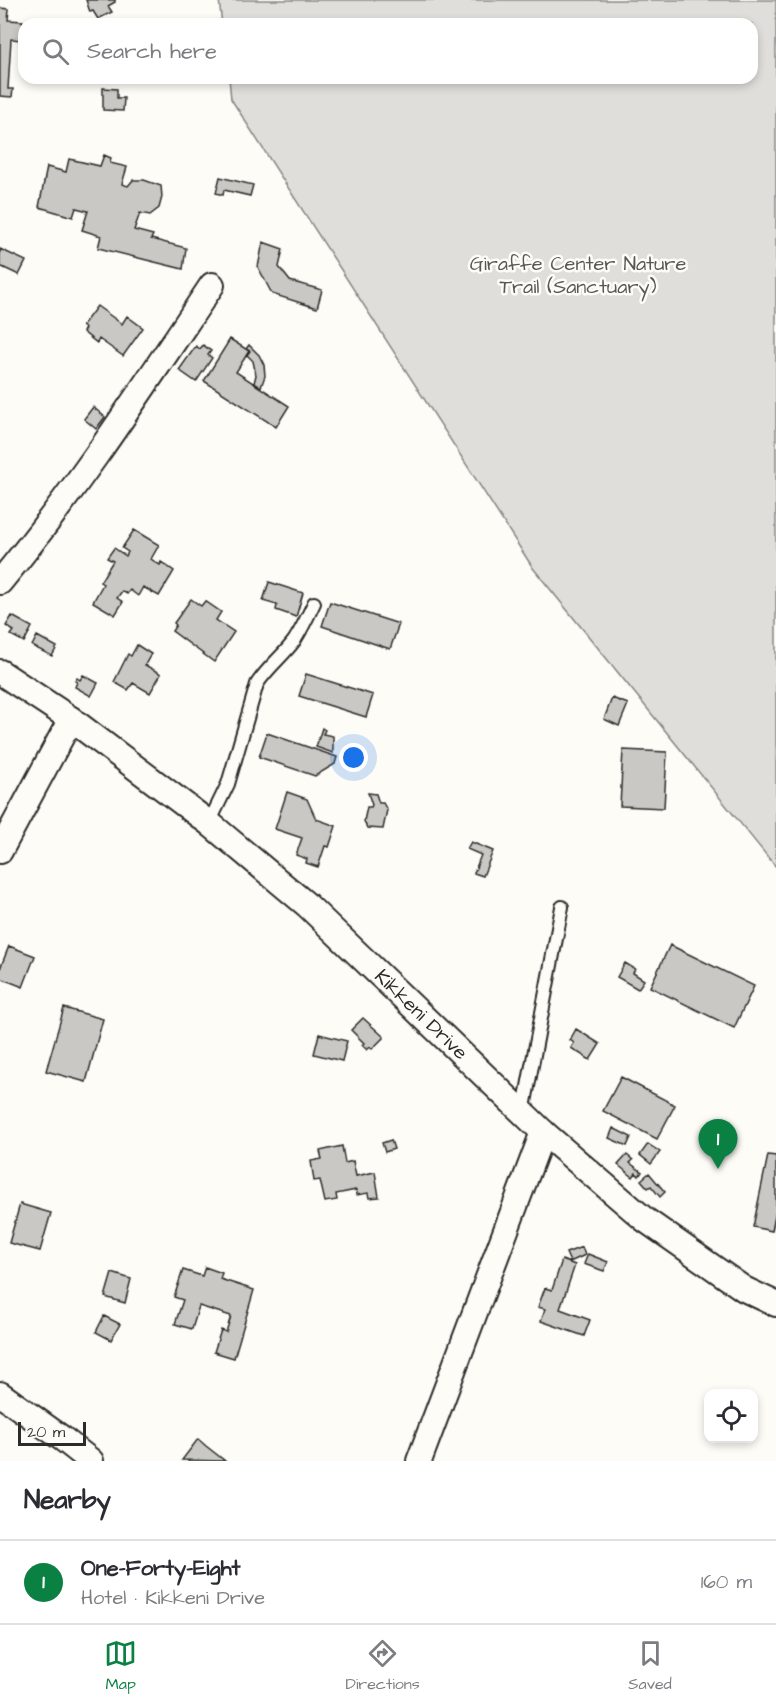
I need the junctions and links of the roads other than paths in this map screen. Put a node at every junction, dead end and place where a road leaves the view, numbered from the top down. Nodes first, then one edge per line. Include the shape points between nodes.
1 (212, 285) dead end
2 (0, 582) edge
3 (314, 603) dead end
4 (0, 672) edge
5 (71, 719) junction
6 (209, 823) junction
7 (0, 851) edge
8 (562, 907) dead end
9 (523, 1113) junction
10 (543, 1132) junction
11 (776, 1304) edge
12 (0, 1394) edge
13 (91, 1461) edge
14 (419, 1461) edge

1 - 2 street via 106,443
3 - 6 lane via 293,642 257,684 228,784
4 - 5 street, Kikkeni Drive
5 - 6 street, Kikkeni Drive
5 - 7 street
6 - 9 street, Kikkeni Drive via 307,905
8 - 9 lane
9 - 10 street, Kikkeni Drive
10 - 11 street, Kikkeni Drive via 644,1219 744,1289
10 - 14 street
12 - 13 street

